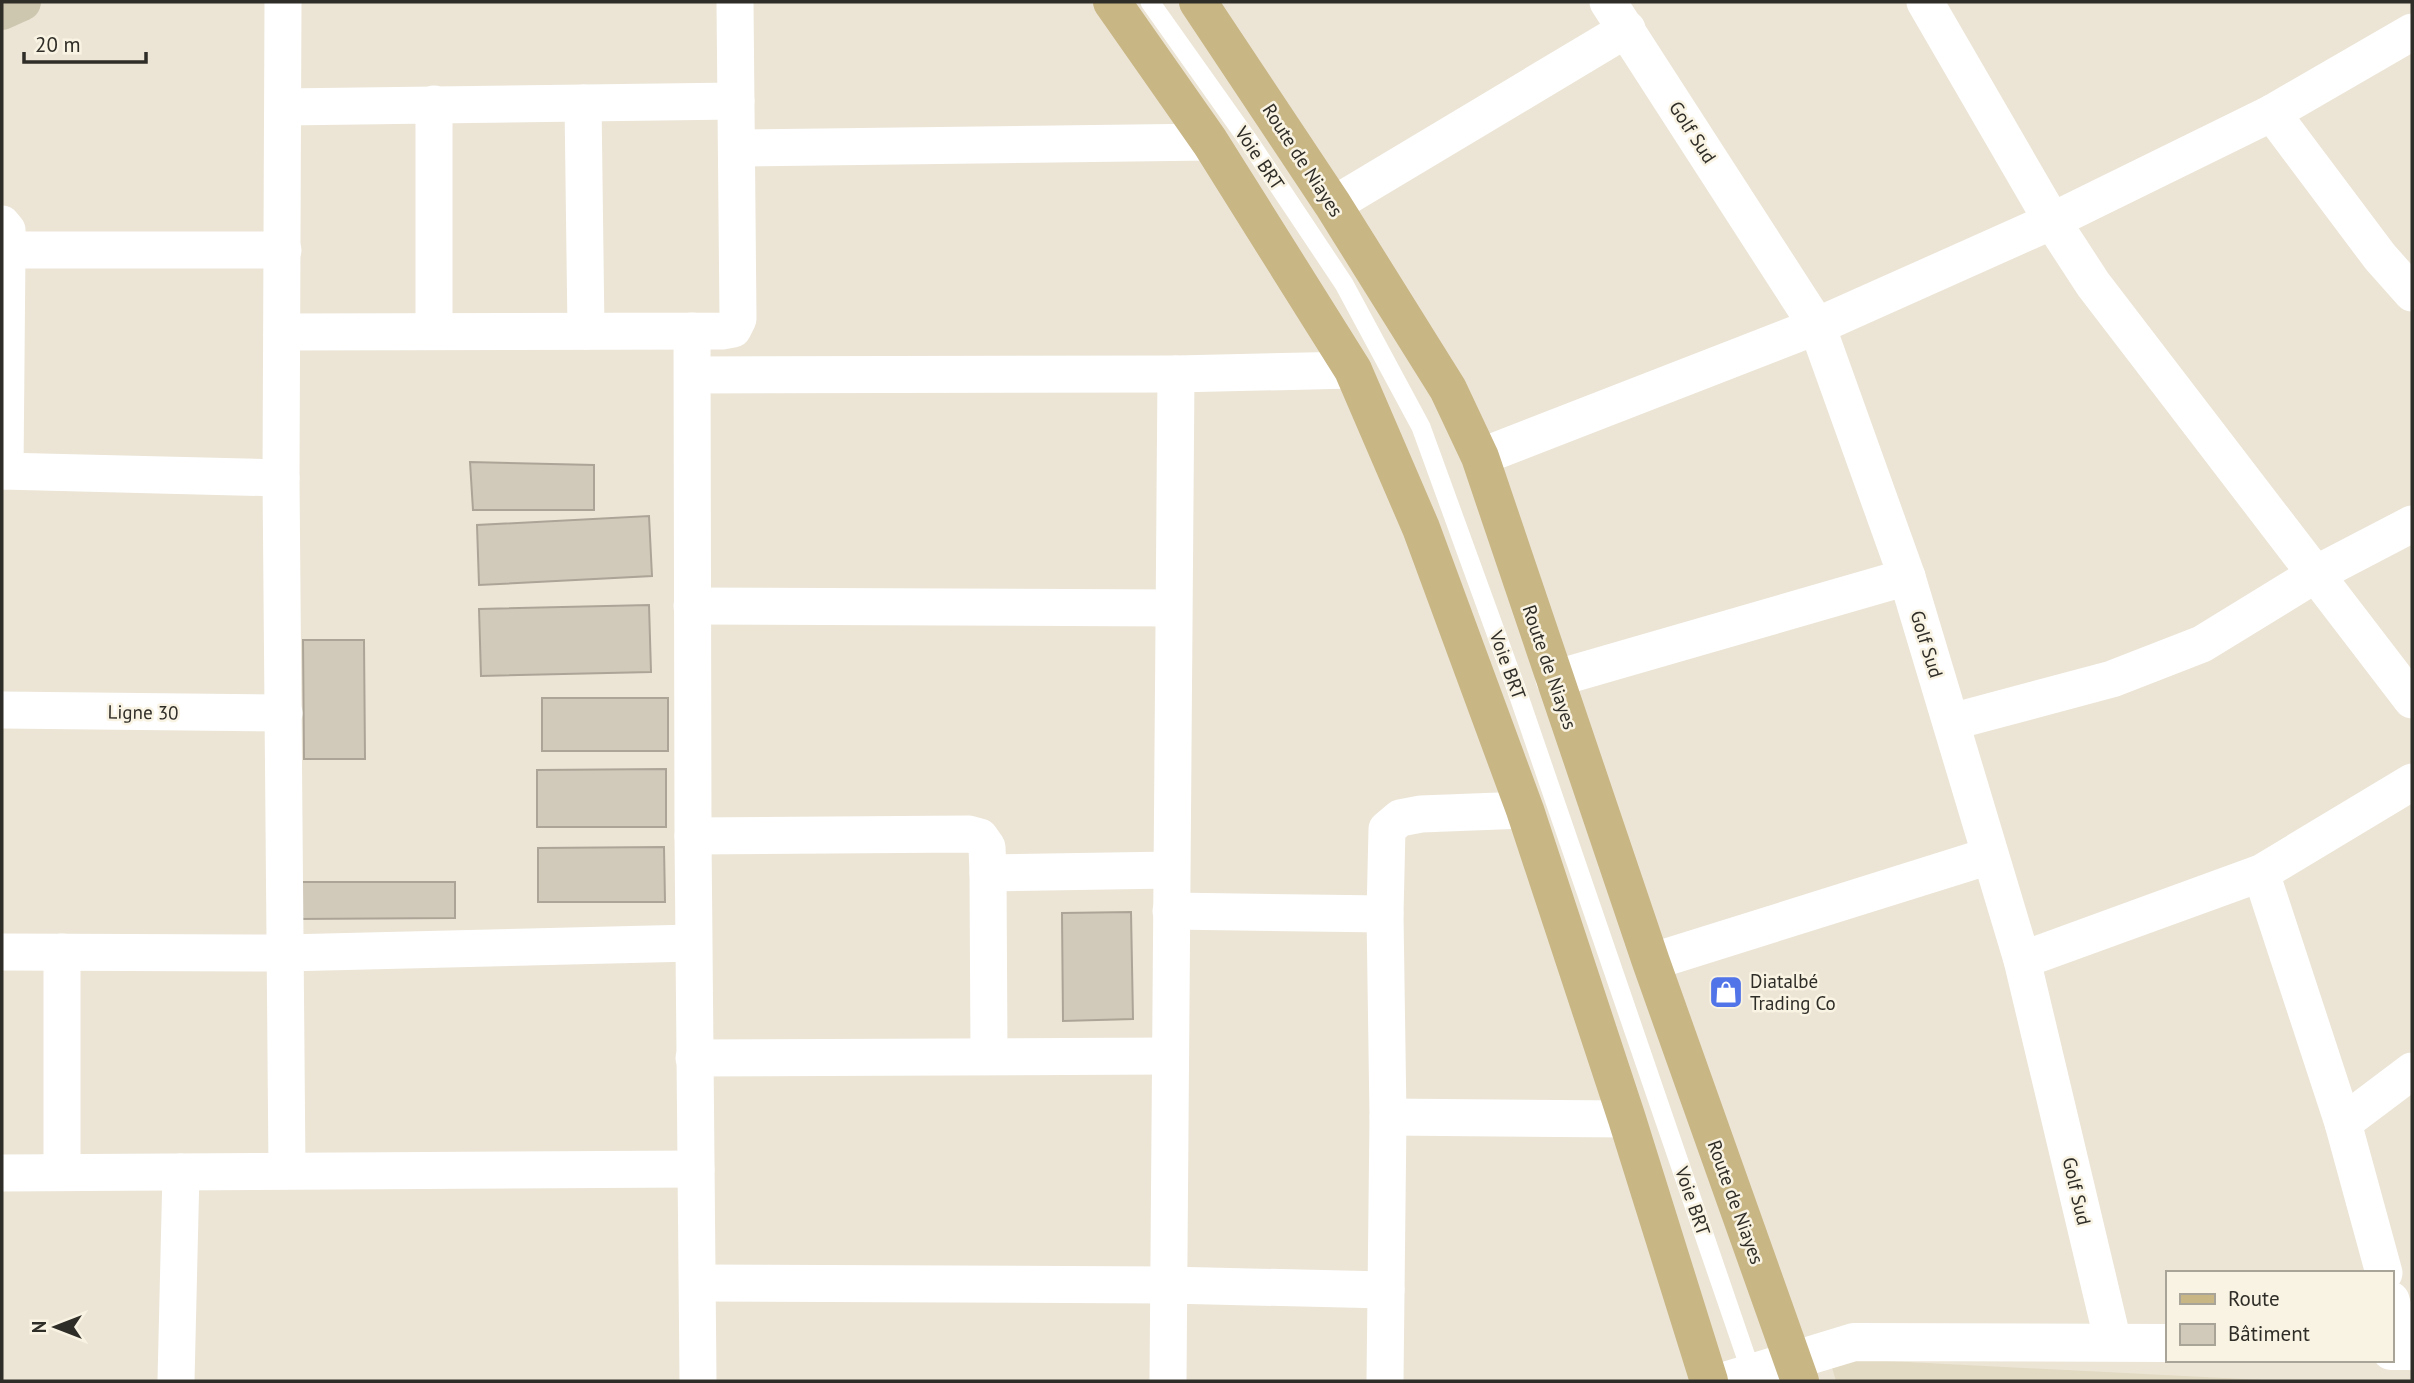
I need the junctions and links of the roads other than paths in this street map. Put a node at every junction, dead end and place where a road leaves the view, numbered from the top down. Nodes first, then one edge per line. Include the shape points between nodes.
1 (22, 2) edge
2 (283, 2) edge
3 (735, 2) edge
4 (1112, 2) edge
5 (1150, 2) edge
6 (1929, 3) edge
7 (1206, 4) edge
8 (2, 11) edge
9 (1618, 16) edge
10 (2412, 32) edge
11 (736, 101) junction
12 (583, 103) junction
13 (434, 104) junction
14 (284, 107) junction
15 (2272, 113) junction
16 (1210, 142) junction
17 (737, 148) junction
18 (1333, 205) junction
19 (2052, 221) junction
20 (4, 237) edge
21 (283, 250) junction
22 (2412, 293) edge
23 (1817, 326) junction
24 (434, 331) junction
25 (586, 331) junction
26 (692, 331) junction
27 (283, 332) junction
28 (1353, 370) junction
29 (1176, 374) junction
30 (694, 376) junction
31 (1480, 457) junction
32 (4, 471) edge
33 (281, 478) junction
34 (2412, 524) edge
35 (2316, 574) junction
36 (1907, 577) junction
37 (692, 606) junction
38 (1173, 608) junction
39 (1554, 679) junction
40 (2412, 700) edge
41 (2, 710) edge
42 (284, 713) junction
43 (1951, 722) junction
44 (2412, 782) edge
45 (1525, 810) junction
46 (693, 836) junction
47 (1989, 856) junction
48 (1171, 870) junction
49 (988, 873) junction
50 (2261, 873) junction
51 (1171, 911) junction
52 (1385, 914) junction
53 (694, 943) junction
54 (2, 952) edge
55 (62, 952) junction
56 (285, 953) junction
57 (2022, 960) junction
58 (1651, 962) junction
59 (989, 1055) junction
60 (1169, 1056) junction
61 (694, 1058) junction
62 (2412, 1071) edge
63 (1388, 1117) junction
64 (1627, 1119) junction
65 (2343, 1123) junction
66 (695, 1169) junction
67 (287, 1170) junction
68 (62, 1172) junction
69 (181, 1172) junction
70 (2, 1173) edge
71 (2383, 1271) edge
72 (698, 1283) junction
73 (1168, 1286) junction
74 (1386, 1290) junction
75 (2393, 1308) edge
76 (2113, 1342) junction
77 (2166, 1343) edge
78 (2403, 1351) edge
79 (1796, 1371) edge
80 (1744, 1378) edge
81 (176, 1381) edge
82 (698, 1381) edge
83 (1168, 1381) edge
84 (1385, 1381) edge
85 (1709, 1381) edge

1 - 8 main road
2 - 14 street
3 - 11 street
4 - 16 main road
5 - 80 lane, Voie BRT via 1344,284 1420,427 1521,701
6 - 19 street
7 - 18 main road, Route de Niayes
9 - 18 street
9 - 23 street, Golf Sud
10 - 15 street
11 - 12 street
11 - 17 street
12 - 13 street
12 - 25 street
13 - 14 street
13 - 24 street
14 - 21 street
15 - 19 street
15 - 22 street
16 - 17 street
16 - 28 main road
17 - 26 street via 738,319 733,328 722,331
18 - 31 main road, Route de Niayes via 1448,389
19 - 23 street
19 - 35 street via 2093,284
20 - 21 street
20 - 32 street
21 - 27 street
23 - 31 street
23 - 36 street, Golf Sud
24 - 25 street
24 - 27 street
25 - 26 street
26 - 30 street
27 - 33 street
28 - 29 street
28 - 45 main road via 1421,528
29 - 30 street
29 - 38 street
30 - 37 street
31 - 39 main road, Route de Niayes
32 - 33 street
33 - 42 street
34 - 35 street
35 - 40 street
35 - 43 street via 2202,644 2112,679
36 - 39 street
36 - 43 street, Golf Sud
37 - 38 street
37 - 46 street
38 - 48 street
39 - 58 main road, Route de Niayes
41 - 42 street, Ligne 30
42 - 56 street
43 - 47 street, Golf Sud
44 - 50 street
45 - 52 street via 1400,818 1387,830
45 - 64 main road
46 - 49 street via 969,834 981,837 987,847
46 - 53 street
47 - 57 street, Golf Sud
47 - 58 street
48 - 49 street
48 - 51 street
49 - 59 street
50 - 57 street
50 - 65 street
51 - 52 street
51 - 60 street
52 - 63 street
53 - 56 street
53 - 61 street
54 - 55 street
55 - 56 street
55 - 68 street
56 - 67 street
57 - 76 street, Golf Sud
58 - 79 main road, Route de Niayes
59 - 60 street
59 - 61 street
60 - 73 street
61 - 66 street
62 - 65 street
63 - 64 street
63 - 74 street
64 - 85 main road
65 - 71 street
66 - 67 street
66 - 72 street
67 - 69 street
68 - 69 street
68 - 70 street
69 - 81 street
72 - 73 street
72 - 82 street
73 - 74 street
73 - 83 street
74 - 84 street
75 - 78 street
76 - 77 street
76 - 79 street via 1854,1342
79 - 80 street

